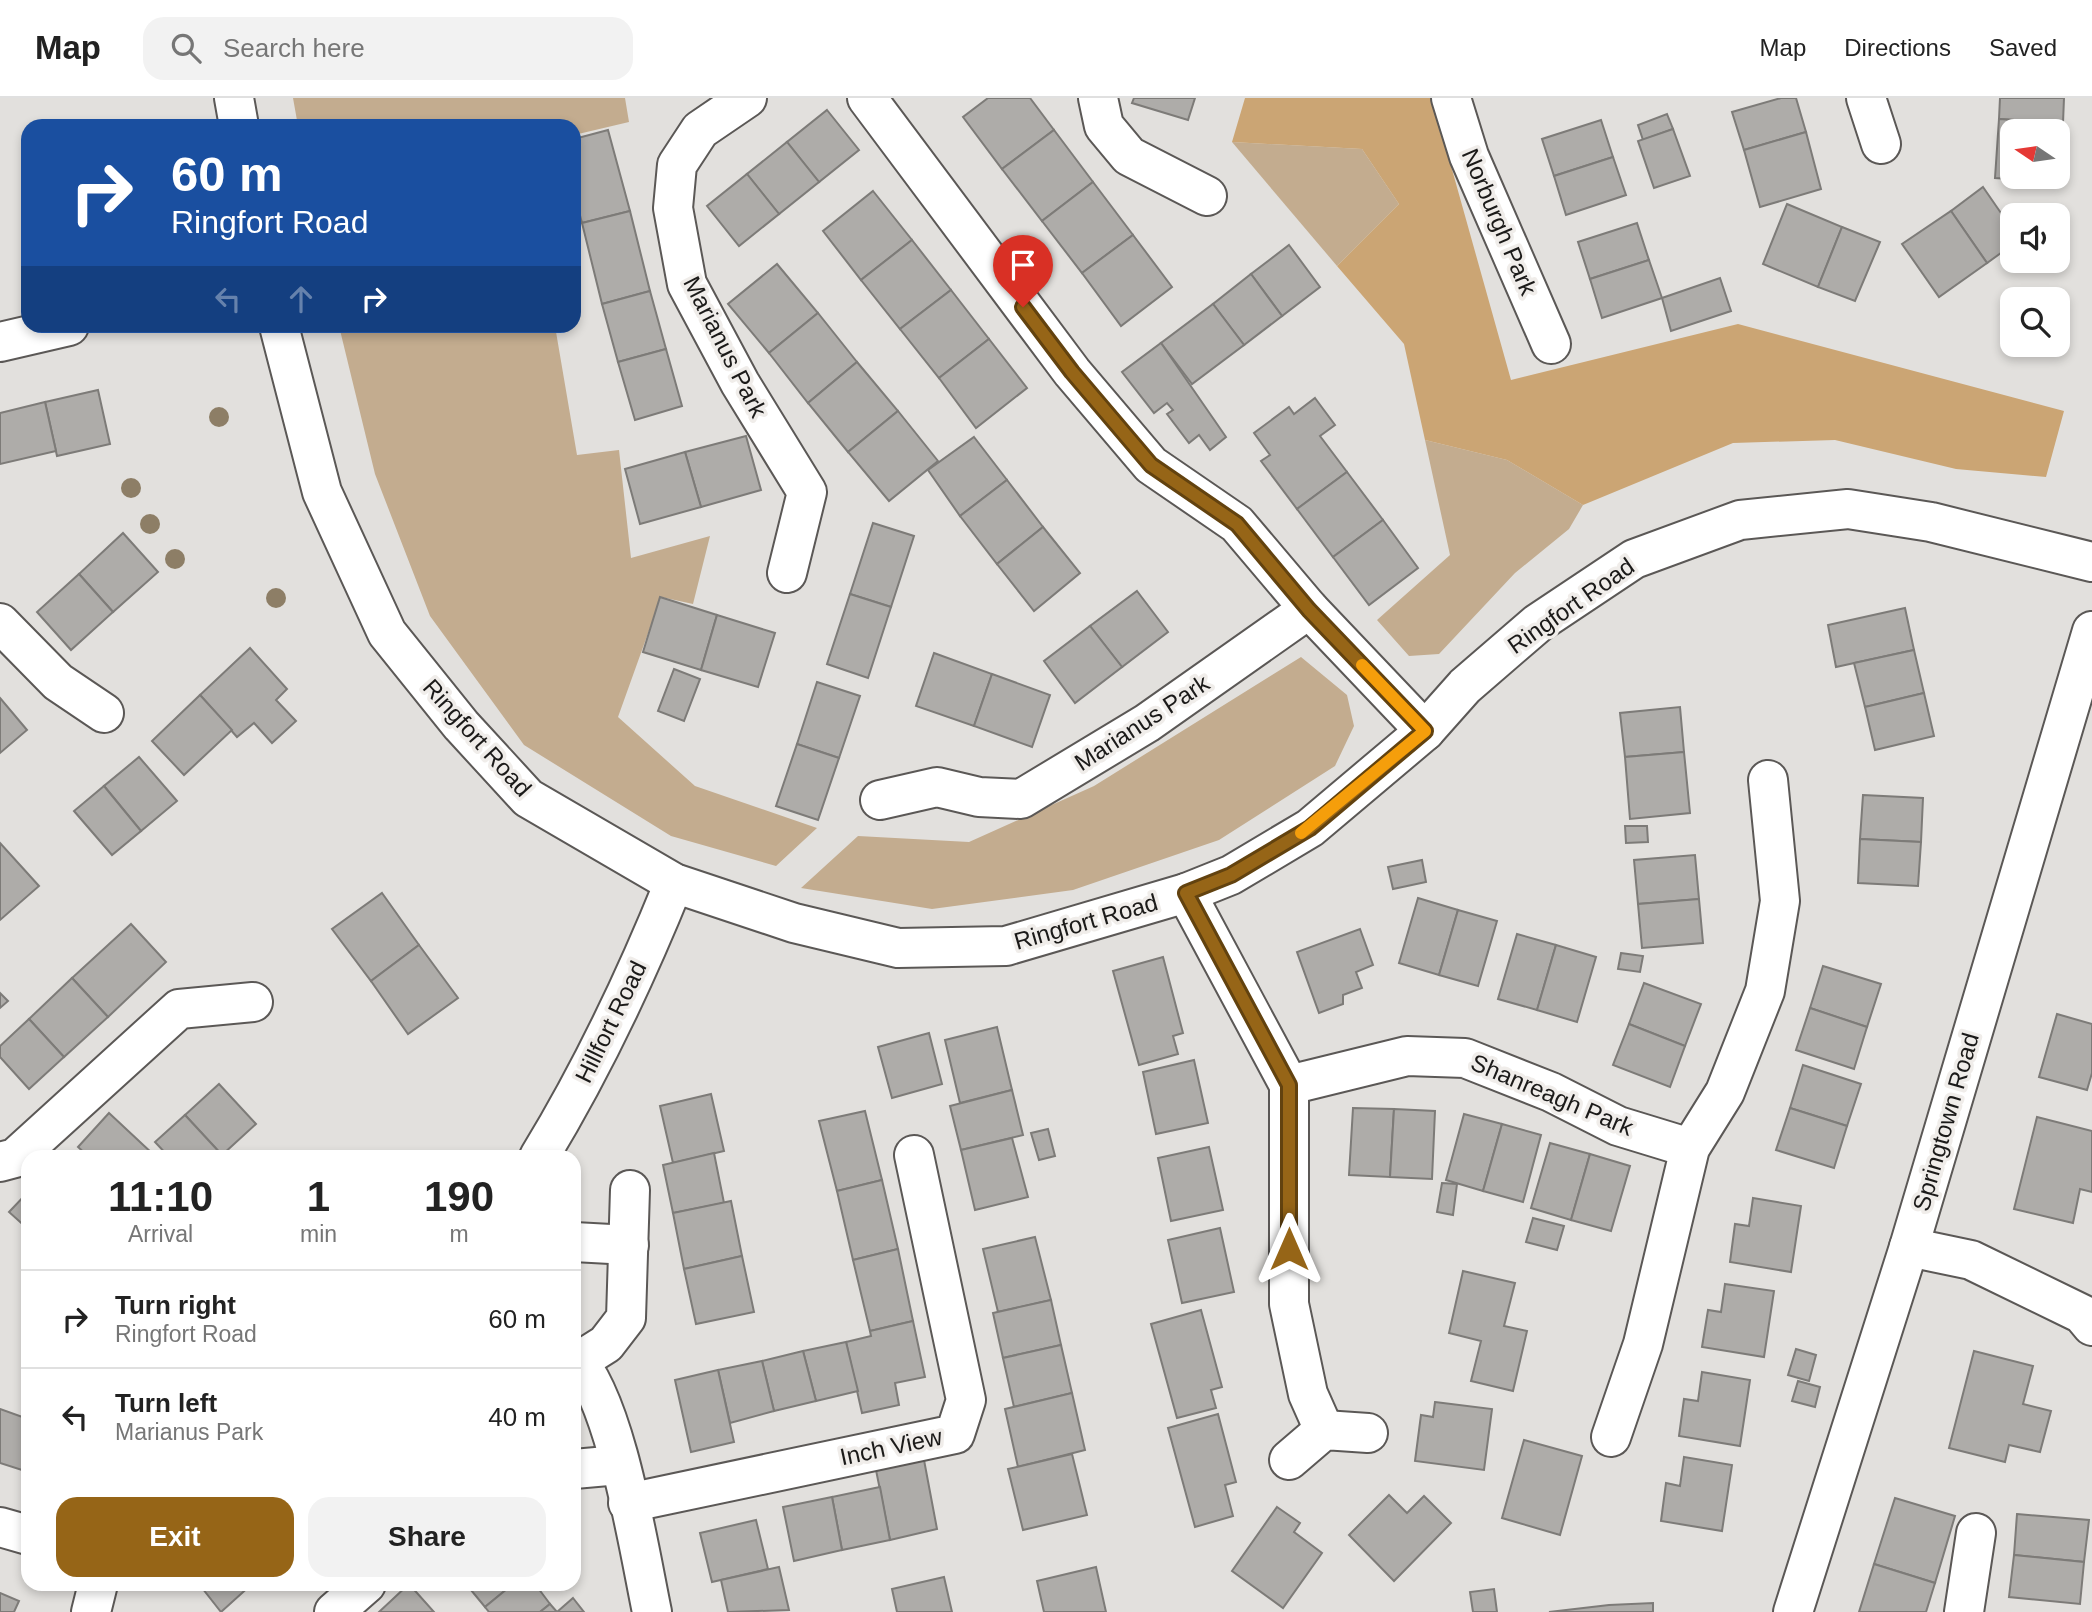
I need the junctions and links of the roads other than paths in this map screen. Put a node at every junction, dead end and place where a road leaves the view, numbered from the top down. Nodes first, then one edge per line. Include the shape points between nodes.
1 (234, 98) edge
2 (747, 98) edge
3 (867, 98) edge
4 (1098, 98) edge
5 (1451, 98) edge
6 (1866, 98) edge
7 (238, 119) edge
8 (1881, 144) dead end
9 (1207, 196) dead end
10 (32, 333) edge
11 (281, 333) edge
12 (0, 342) edge
13 (1551, 344) dead end
14 (2092, 562) edge
15 (787, 573) dead end
16 (1309, 610) junction
17 (0, 623) edge
18 (2092, 631) edge
19 (104, 713) dead end
20 (2080, 713) edge
21 (1425, 731) junction
22 (1768, 780) dead end
23 (880, 800) dead end
24 (674, 883) junction
25 (1186, 893) junction
26 (253, 1002) dead end
27 (1289, 1085) junction
28 (1690, 1148) junction
29 (24, 1150) edge
30 (543, 1150) edge
31 (21, 1153) edge
32 (914, 1155) dead end
33 (0, 1163) edge
34 (630, 1190) dead end
35 (581, 1242) edge
36 (629, 1245) junction
37 (1909, 1247) junction
38 (2092, 1326) edge
39 (581, 1356) edge
40 (581, 1367) edge
41 (1324, 1430) junction
42 (1368, 1433) dead end
43 (1611, 1437) dead end
44 (1289, 1460) dead end
45 (619, 1465) junction
46 (581, 1468) edge
47 (628, 1503) junction
48 (0, 1527) edge
49 (21, 1533) edge
50 (1976, 1533) dead end
51 (96, 1591) edge
52 (358, 1591) edge
53 (90, 1612) edge
54 (334, 1612) edge
55 (652, 1612) edge
56 (1793, 1612) edge
57 (1964, 1612) edge

1 - 7 street
2 - 15 street, Marianus Park via 700,130 692,141 677,164 673,208 687,284 740,383 807,492
3 - 16 street via 1072,372 1151,465 1237,524
4 - 9 street via 1104,127 1129,156
5 - 13 street, Norburgh Park via 1469,156
6 - 8 street
10 - 12 street
11 - 24 street, Ringfort Road via 321,492 387,633 527,798
14 - 21 street, Ringfort Road via 1931,522 1848,509 1741,520 1634,559 1538,623 1465,687
16 - 21 street
16 - 23 street, Marianus Park via 1147,723 1021,799 979,797 937,787
17 - 19 street via 58,682
18 - 20 street, Springtown Road
20 - 37 street, Springtown Road
21 - 25 street, Ringfort Road via 1310,828 1231,875
22 - 28 street via 1780,901 1765,991 1725,1092
24 - 25 street, Ringfort Road via 794,923 898,948 1006,946
24 - 30 street, Hillfort Road via 643,958
25 - 27 street
26 - 29 street via 178,1009
27 - 28 street, Shanreagh Park via 1406,1056 1465,1058 1551,1092 1618,1126
27 - 41 street via 1289,1304 1308,1394
28 - 43 street via 1643,1344
31 - 33 street
32 - 47 street, Inch View via 966,1400 956,1434
34 - 36 street
35 - 36 street
36 - 39 street via 626,1318 606,1344
37 - 38 street via 1971,1260 2081,1314
37 - 56 street, Springtown Road
40 - 45 street via 600,1399
41 - 42 street
41 - 44 street
45 - 46 street
45 - 47 street
47 - 55 street
48 - 49 street
50 - 57 street
51 - 53 street
52 - 54 street

